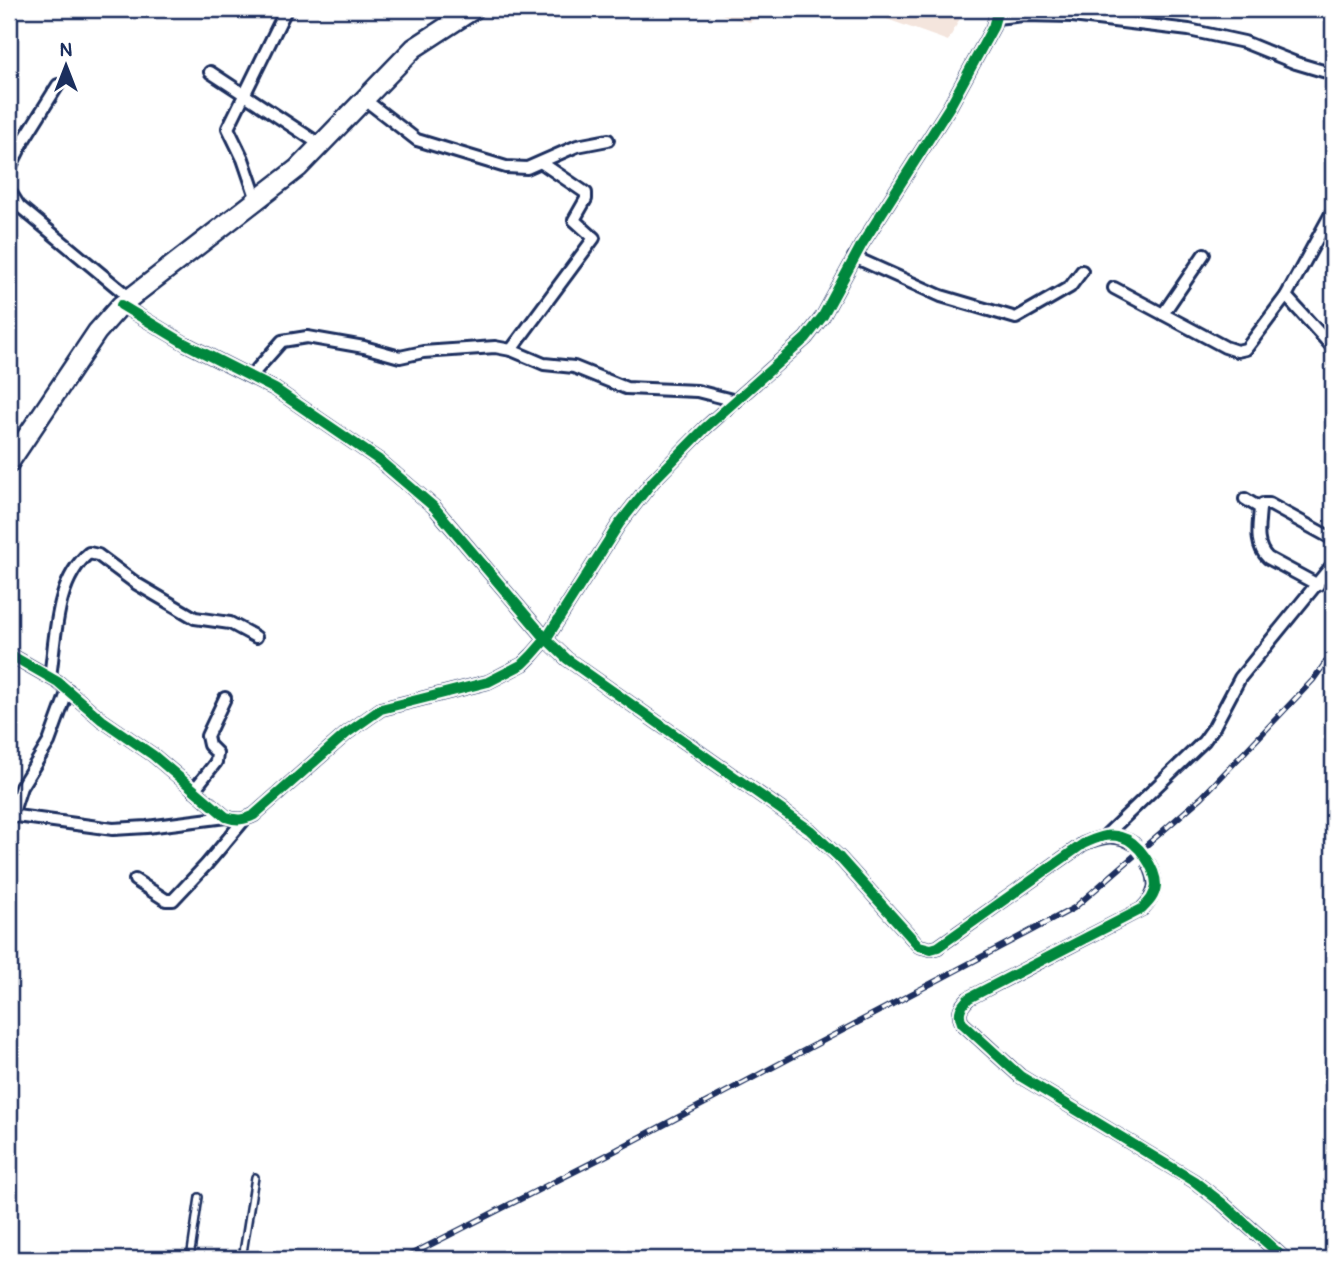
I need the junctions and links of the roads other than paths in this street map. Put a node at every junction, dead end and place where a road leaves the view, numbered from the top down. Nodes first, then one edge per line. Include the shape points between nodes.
1 (474, 9) edge
2 (285, 12) dead end
3 (997, 13) edge
4 (210, 72) dead end
5 (1333, 74) edge
6 (58, 85) dead end
7 (244, 95) junction
8 (363, 99) junction
9 (608, 140) dead end
10 (321, 145) junction
11 (542, 163) junction
12 (9, 170) edge
13 (9, 190) edge
14 (257, 200) junction
15 (1333, 210) edge
16 (1204, 254) dead end
17 (854, 257) junction
18 (1082, 271) dead end
19 (1114, 288) dead end
20 (1286, 296) junction
21 (125, 302) junction
22 (1163, 314) junction
23 (1333, 348) edge
24 (511, 350) junction
25 (251, 376) junction
26 (736, 401) junction
27 (9, 463) edge
28 (1245, 499) dead end
29 (1259, 508) junction
30 (1332, 536) edge
31 (1333, 564) edge
32 (1318, 585) junction
33 (256, 637) dead end
34 (546, 639) junction
35 (9, 654) edge
36 (50, 677) junction
37 (68, 690) junction
38 (225, 698) dead end
39 (194, 790) junction
40 (10, 815) edge
41 (226, 817) junction
42 (244, 820) junction
43 (1104, 836) junction
44 (1134, 844) tunnel mouth
45 (1149, 864) tunnel mouth
46 (135, 880) dead end
47 (255, 1177) dead end
48 (199, 1197) dead end
49 (190, 1259) edge
50 (242, 1259) edge
51 (1285, 1259) edge

1 - 8 main road via 414,48
2 - 7 street
3 - 5 street via 1072,16 1189,30 1244,41
3 - 17 street via 950,106
4 - 7 street
6 - 12 street
7 - 10 street
7 - 14 street via 228,128
8 - 10 main road
8 - 11 street via 403,131 428,144 506,167
9 - 11 street via 577,146
10 - 14 main road
11 - 24 street via 586,192 574,220 594,239
13 - 21 street via 19,206
14 - 21 main road
15 - 20 street
16 - 22 street
17 - 18 street via 941,296 1016,318 1069,288
17 - 26 street via 806,338
19 - 22 street
20 - 22 street via 1251,344 1237,351
20 - 23 street
21 - 25 street via 186,344
21 - 27 main road via 97,331
24 - 25 street via 495,347 400,357 364,346 297,337 276,345
24 - 26 street via 544,364 574,367 626,388 702,391
25 - 34 street via 371,454 426,499
26 - 34 street via 639,497
28 - 29 street
29 - 30 street via 1269,504
29 - 32 street via 1262,552
31 - 32 street
32 - 43 street via 1240,678 1204,741
33 - 36 street via 230,623 195,618 89,553 73,572 63,598
34 - 42 street via 523,664 488,682 381,709
34 - 43 street via 567,659 810,830 919,946 938,947 1061,858
35 - 36 street
36 - 37 street
37 - 39 street
37 - 40 street via 49,742
38 - 39 street via 207,736 217,752 216,762
39 - 41 street
40 - 41 street via 113,829
41 - 42 street
42 - 46 street via 173,900
43 - 44 street via 1118,836
45 - 51 street via 1156,884 1154,895 1142,909 969,998 959,1018 1020,1076 1194,1181
47 - 50 lane
48 - 49 lane

